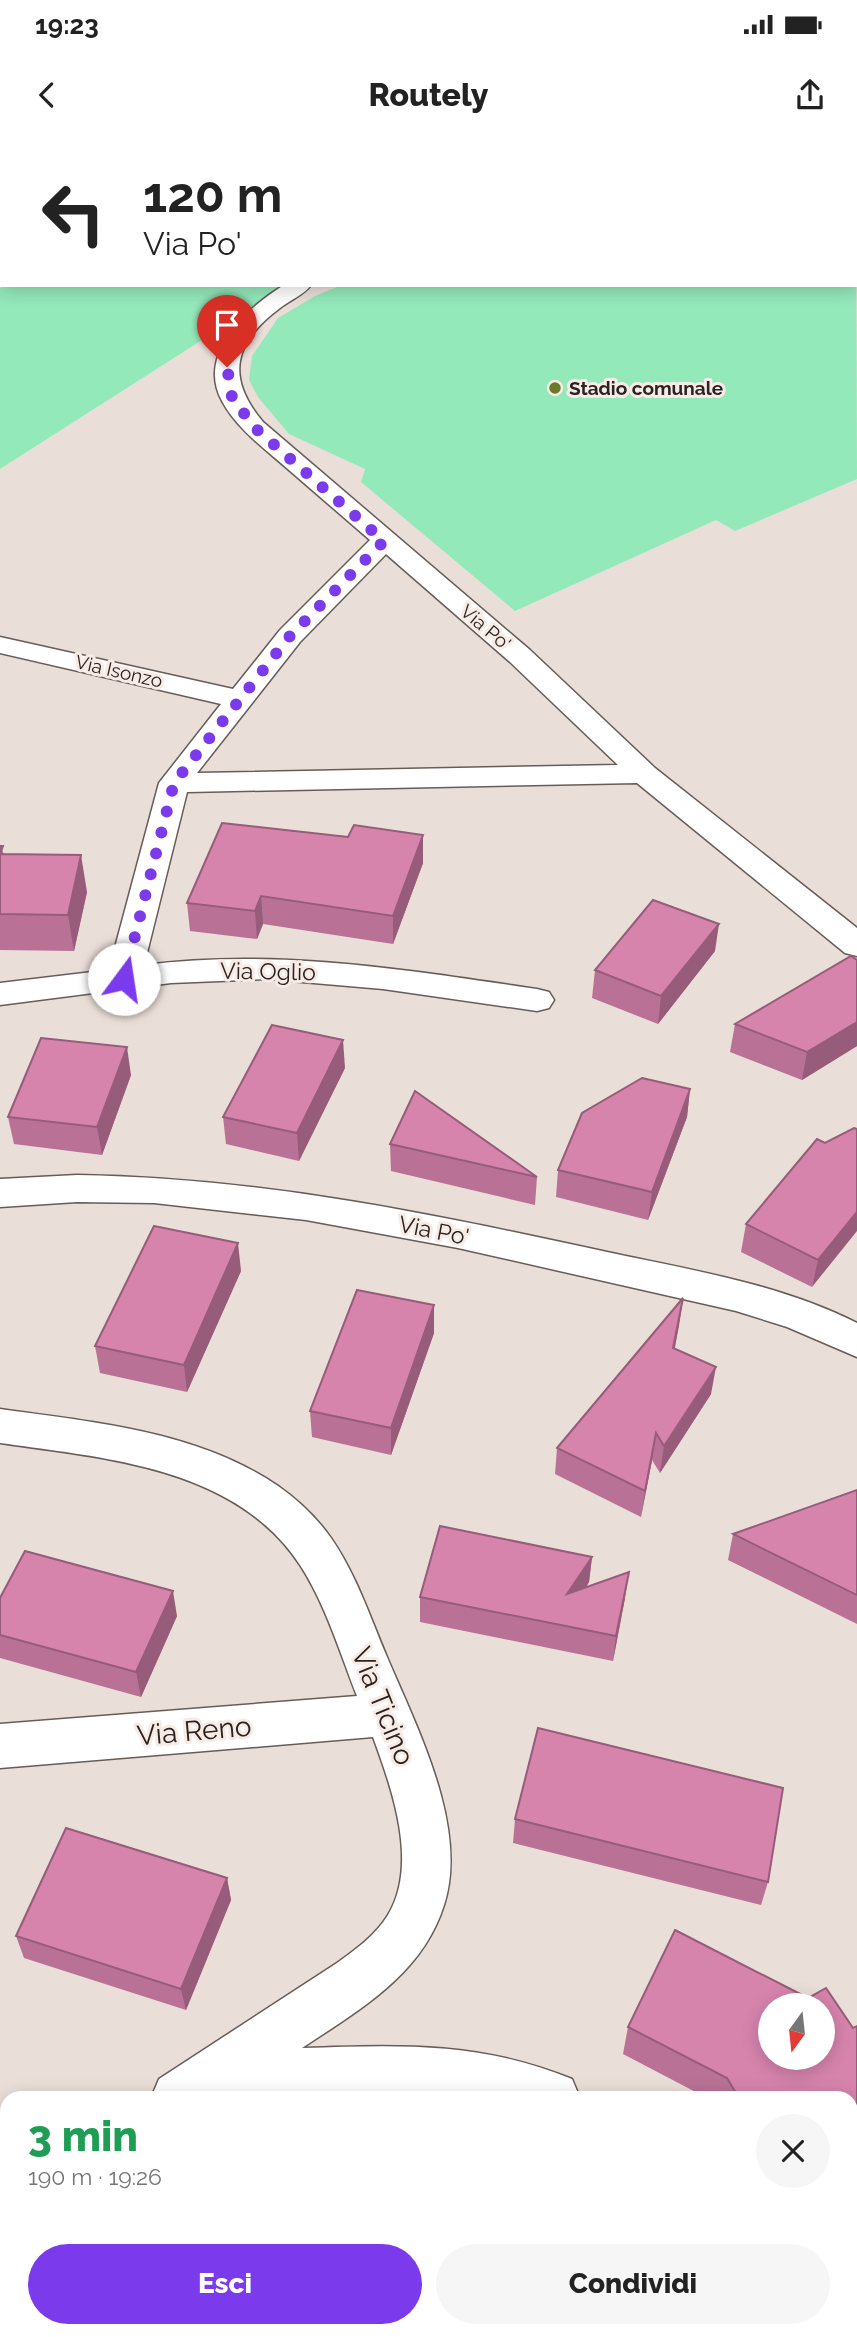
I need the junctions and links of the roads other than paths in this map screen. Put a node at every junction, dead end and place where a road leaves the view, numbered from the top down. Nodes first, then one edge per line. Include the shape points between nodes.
1 (297, 287) edge
2 (384, 541) junction
3 (0, 645) edge
4 (239, 699) junction
5 (644, 774) junction
6 (174, 783) junction
7 (857, 945) edge
8 (124, 979) junction
9 (0, 994) edge
10 (537, 1000) dead end
11 (0, 1194) edge
12 (857, 1341) edge
13 (0, 1426) edge
14 (388, 1715) junction
15 (0, 1746) edge
16 (195, 2088) edge
17 (529, 2091) edge

1 - 2 street, Via Po' via 258,314 239,336 227,367 232,397 254,427
2 - 4 street via 290,636
2 - 5 street, Via Po' via 520,656
3 - 4 street, Via Isonzo
4 - 6 street
5 - 6 street
5 - 7 street, Via Po'
6 - 8 street
8 - 9 street, Via Oglio
8 - 10 street, Via Oglio via 193,970 265,968
11 - 12 street, Via Po' via 91,1187 161,1188 293,1203 671,1281 807,1320
13 - 14 street, Via Ticino via 112,1442 176,1457 260,1496 299,1531 326,1567
14 - 15 street, Via Reno
14 - 16 street, Via Ticino via 416,1789 425,1844 422,1884 406,1933 359,1979
16 - 17 street via 423,2071 492,2080

